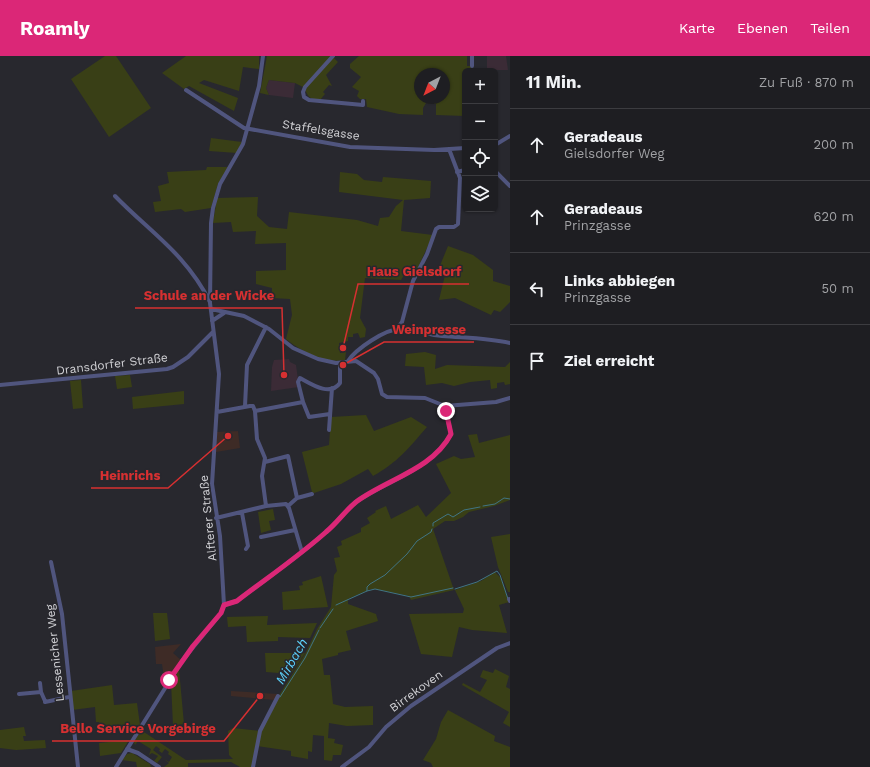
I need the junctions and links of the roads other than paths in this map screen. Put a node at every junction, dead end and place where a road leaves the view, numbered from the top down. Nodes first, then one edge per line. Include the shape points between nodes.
1 (263, 56) edge
2 (333, 56) edge
3 (472, 56) edge
4 (472, 66) dead end
5 (186, 90) dead end
6 (363, 101) dead end
7 (247, 128) junction
8 (510, 136) edge
9 (498, 143) edge
10 (462, 148) edge
11 (449, 149) junction
12 (462, 171) edge
13 (457, 172) junction
14 (498, 174) edge
15 (510, 186) edge
16 (115, 196) dead end
17 (210, 303) junction
18 (211, 309) junction
19 (224, 313) junction
20 (212, 321) junction
21 (266, 327) junction
22 (397, 329) junction
23 (213, 332) junction
24 (510, 343) edge
25 (348, 361) junction
26 (340, 363) junction
27 (0, 386) edge
28 (332, 388) junction
29 (510, 398) edge
30 (304, 402) junction
31 (245, 406) junction
32 (446, 406) junction
33 (255, 411) junction
34 (217, 412) junction
35 (330, 414) junction
36 (329, 430) dead end
37 (265, 462) junction
38 (312, 494) dead end
39 (297, 498) junction
40 (266, 506) junction
41 (288, 506) junction
42 (242, 513) junction
43 (216, 518) junction
44 (295, 530) junction
45 (261, 537) dead end
46 (246, 549) dead end
47 (302, 552) junction
48 (51, 562) dead end
49 (224, 605) junction
50 (510, 643) edge
51 (40, 684) dead end
52 (41, 692) junction
53 (19, 694) dead end
54 (278, 696) dead end
55 (70, 697) junction
56 (128, 747) junction
57 (78, 767) edge
58 (116, 767) edge
59 (159, 767) edge
60 (253, 767) edge
61 (342, 767) edge

1 - 7 street, Alfterer Straße via 259,86
2 - 6 street via 305,87 303,94 309,100 363,105
3 - 4 street
5 - 7 street, Staffelsgasse
7 - 11 street, Staffelsgasse via 350,147
7 - 17 street, Alfterer Straße via 240,151 220,184 213,207
8 - 9 street
10 - 11 street, Staffelsgasse
11 - 13 street
12 - 13 street
13 - 22 street via 461,187 458,224 454,227 436,229 410,287 402,322
14 - 15 street
16 - 17 street via 173,250 198,279
17 - 18 street, Alfterer Straße
18 - 19 street
18 - 20 street, Alfterer Straße
19 - 20 street
19 - 21 street via 241,315
20 - 23 street, Alfterer Straße
21 - 26 street via 306,354 322,361
21 - 31 street via 246,365
22 - 24 street
22 - 25 street via 365,344
23 - 27 street, Dransdorfer Straße via 188,357 167,369
23 - 34 street, Alfterer Straße via 219,374
25 - 26 street
25 - 32 street via 356,361 374,373 385,396 425,398
26 - 28 street via 340,383
28 - 30 street via 319,388 300,378 298,382
28 - 35 street
29 - 32 street via 496,402
30 - 33 street
30 - 35 street via 309,417
31 - 33 street via 253,406
31 - 34 street
32 - 47 street via 451,434 438,450 400,478 355,503 327,532
33 - 37 street via 257,439
34 - 43 street, Alfterer Straße via 212,484
35 - 36 street
37 - 39 street via 288,456
37 - 40 street via 262,476
38 - 39 street
39 - 41 street
40 - 41 street via 282,503
40 - 42 street
41 - 44 street
42 - 43 street
42 - 46 street via 248,546
43 - 49 street, Alfterer Straße via 222,554
44 - 45 street
44 - 47 street
47 - 49 street via 237,601
48 - 55 street, Lessenicher Weg via 62,614
49 - 56 street via 221,613 182,661
50 - 61 street, Birrekoven via 497,648 411,706 383,730 369,747
51 - 52 street
52 - 53 street
52 - 55 street via 44,702
54 - 60 street via 260,731
55 - 57 street, Lessenicher Weg
56 - 58 street
56 - 59 street

